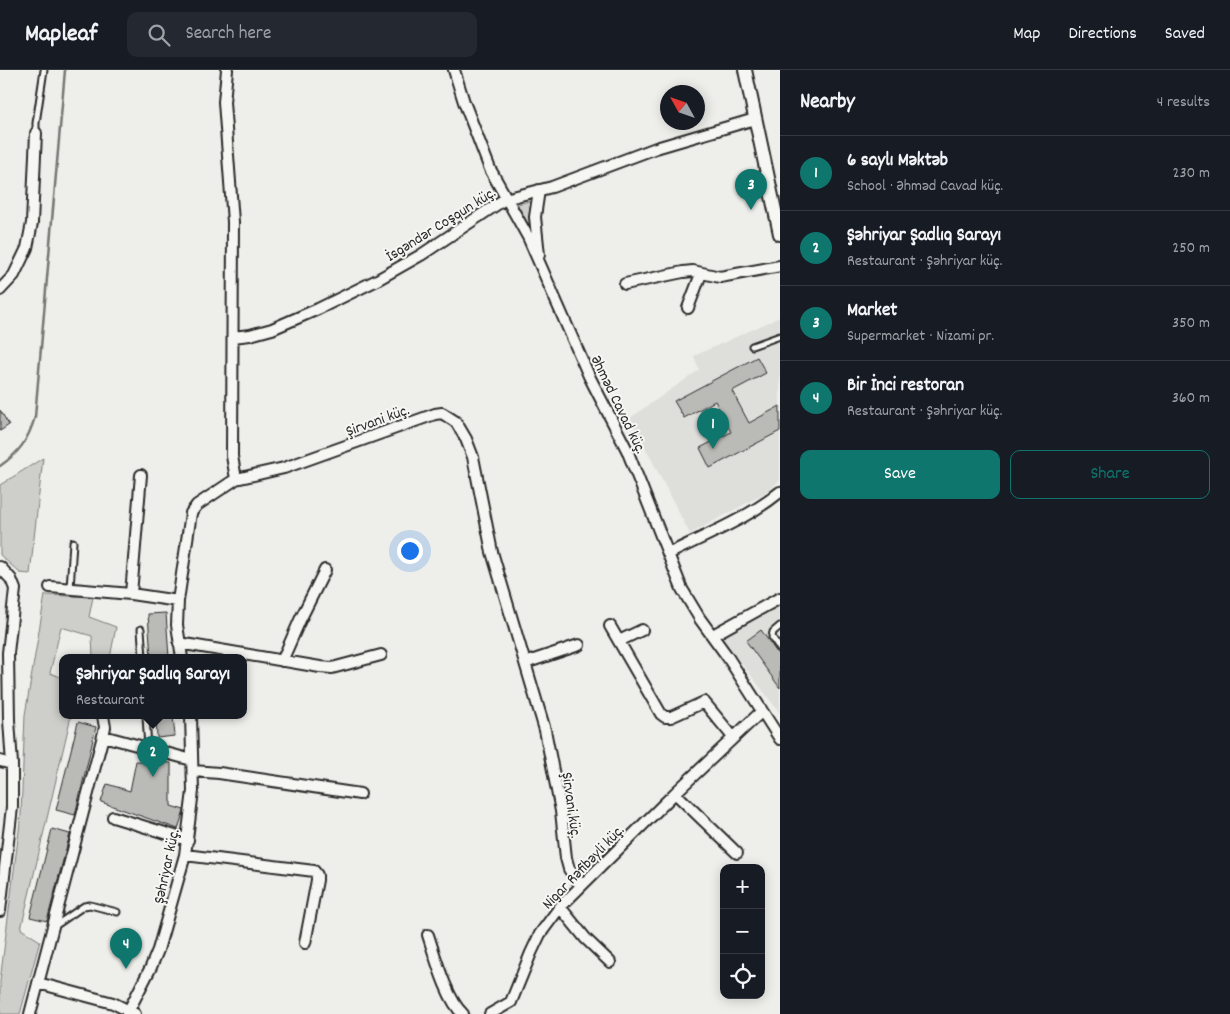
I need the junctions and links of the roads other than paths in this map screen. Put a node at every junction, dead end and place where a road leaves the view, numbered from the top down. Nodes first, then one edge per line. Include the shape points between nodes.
1 (44, 70) edge
2 (227, 70) edge
3 (454, 70) edge
4 (745, 70) edge
5 (755, 119) junction
6 (36, 133) joint
7 (539, 190) junction
8 (505, 199) junction
9 (779, 220) edge
10 (780, 234) edge
11 (540, 264) junction
12 (780, 266) edge
13 (701, 274) junction
14 (625, 284) dead end
15 (0, 290) edge
16 (688, 308) dead end
17 (780, 336) edge
18 (233, 337) junction
19 (752, 346) dead end
20 (141, 475) dead end
21 (236, 479) junction
22 (780, 492) edge
23 (73, 542) dead end
24 (668, 554) junction
25 (0, 566) edge
26 (325, 570) dead end
27 (50, 587) dead end
28 (70, 589) junction
29 (131, 594) junction
30 (780, 598) edge
31 (178, 601) junction
32 (610, 626) dead end
33 (780, 626) edge
34 (141, 630) dead end
35 (642, 630) dead end
36 (713, 635) junction
37 (619, 641) junction
38 (179, 643) junction
39 (579, 645) dead end
40 (780, 649) edge
41 (4, 652) edge
42 (143, 654) edge
43 (181, 654) edge
44 (242, 654) edge
45 (247, 655) edge
46 (381, 655) dead end
47 (282, 661) junction
48 (526, 664) junction
49 (762, 711) junction
50 (104, 719) edge
51 (146, 719) edge
52 (190, 719) edge
53 (103, 736) junction
54 (733, 737) junction
55 (780, 739) edge
56 (148, 748) junction
57 (0, 761) edge
58 (12, 764) junction
59 (193, 766) junction
60 (675, 793) junction
61 (360, 794) dead end
62 (113, 818) dead end
63 (188, 840) junction
64 (737, 853) dead end
65 (186, 854) junction
66 (581, 886) junction
67 (560, 907) junction
68 (0, 911) edge
69 (117, 912) dead end
70 (53, 928) junction
71 (428, 935) dead end
72 (305, 943) dead end
73 (610, 962) dead end
74 (38, 982) junction
75 (131, 1013) edge
76 (30, 1014) edge
77 (463, 1014) edge
78 (490, 1014) edge

1 - 6 lane
2 - 18 street via 224,102 233,222
3 - 8 street, Əhməd Cavad küç. via 490,170
4 - 5 street
5 - 7 street, İsgəndər Coşqun küç. via 656,148
5 - 9 street
6 - 15 street via 32,223 27,248 14,275
7 - 8 street, İsgəndər Coşqun küç.
7 - 11 street via 535,217
8 - 11 street, Əhməd Cavad küç.
8 - 18 street, İsgəndər Coşqun küç. via 377,280 272,329
9 - 10 street
11 - 24 street, Əhməd Cavad küç. via 589,376 627,450
12 - 13 street via 720,277
13 - 14 street via 683,272
13 - 16 street
17 - 19 lane
18 - 21 street via 232,456
20 - 29 street
21 - 31 street via 197,505 191,513
21 - 48 street, Şirvani küç. via 284,468 435,414 449,416 461,430 473,457 492,552
22 - 24 street via 736,521
23 - 28 lane
24 - 36 street, Əhməd Cavad küç. via 682,589
25 - 41 street via 11,578 15,589
26 - 47 street
27 - 28 street
28 - 29 street
29 - 31 street
30 - 36 street
31 - 38 street
32 - 37 street
33 - 40 lane via 772,636
34 - 42 lane
35 - 37 street
36 - 49 street, Əhməd Cavad küç.
37 - 54 street via 661,714 671,717 704,702
38 - 43 street
38 - 44 street
39 - 48 street
41 - 58 street
45 - 47 street
46 - 47 street via 332,668
48 - 66 street, Şirvani küç. via 545,730 561,811 566,858
49 - 54 street, Nigar Rəfibəyli küç.
49 - 55 street, Əhməd Cavad küç.
50 - 53 street via 106,727
51 - 56 lane
52 - 59 street, Şəhriyar küç.
53 - 56 street
53 - 70 street
54 - 60 street, Nigar Rəfibəyli küç.
56 - 59 street
57 - 58 street
58 - 68 street via 12,807
59 - 61 street via 219,773
59 - 63 street, Şəhriyar küç.
60 - 64 street
60 - 66 street, Nigar Rəfibəyli küç.
62 - 63 street
63 - 65 street, Şəhriyar küç.
65 - 72 street via 314,871 317,880
65 - 75 street, Şəhriyar küç. via 158,950
66 - 67 street, Nigar Rəfibəyli küç.
67 - 73 street
67 - 78 street, Nigar Rəfibəyli küç. via 540,934 511,1002
69 - 70 lane via 90,904
70 - 74 street
71 - 77 street via 448,992
74 - 75 street via 113,1003
74 - 76 street

